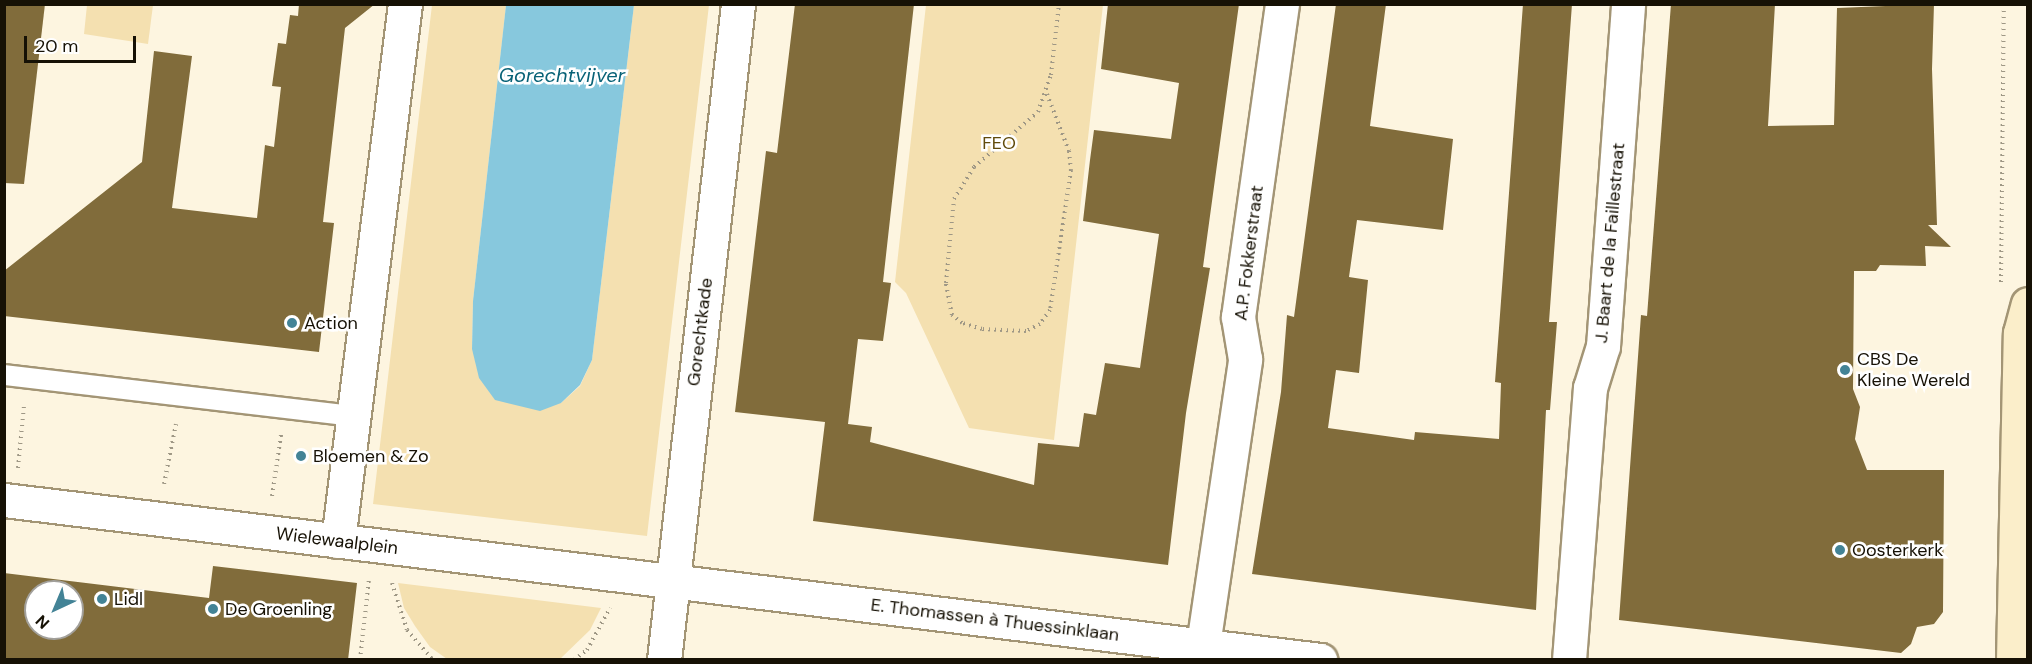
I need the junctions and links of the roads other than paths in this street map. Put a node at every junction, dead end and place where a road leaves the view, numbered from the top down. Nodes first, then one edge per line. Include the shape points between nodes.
1 (405, 4) edge
2 (738, 4) edge
3 (1282, 4) edge
4 (1628, 4) edge
5 (2028, 304) edge
6 (4, 375) edge
7 (355, 416) junction
8 (10, 501) edge
9 (338, 541) junction
10 (670, 581) junction
11 (1203, 645) junction
12 (664, 660) edge
13 (1320, 660) edge
14 (1569, 660) edge
15 (2013, 660) edge

1 - 7 street
2 - 10 street, Gorechtkade
3 - 11 street, A.P. Fokkerstraat via 1238,317 1245,359
4 - 14 street, J. Baart de la Faillestraat via 1603,346 1590,388
5 - 15 main road via 2020,333
6 - 7 lane via 284,411
7 - 9 street
8 - 9 street, Wielewaalplein
9 - 10 street, Wielewaalplein
10 - 11 street, E. Thomassen à Thuessinklaan
10 - 12 street, Gorechtkade
11 - 13 street, E. Thomassen à Thuessinklaan

